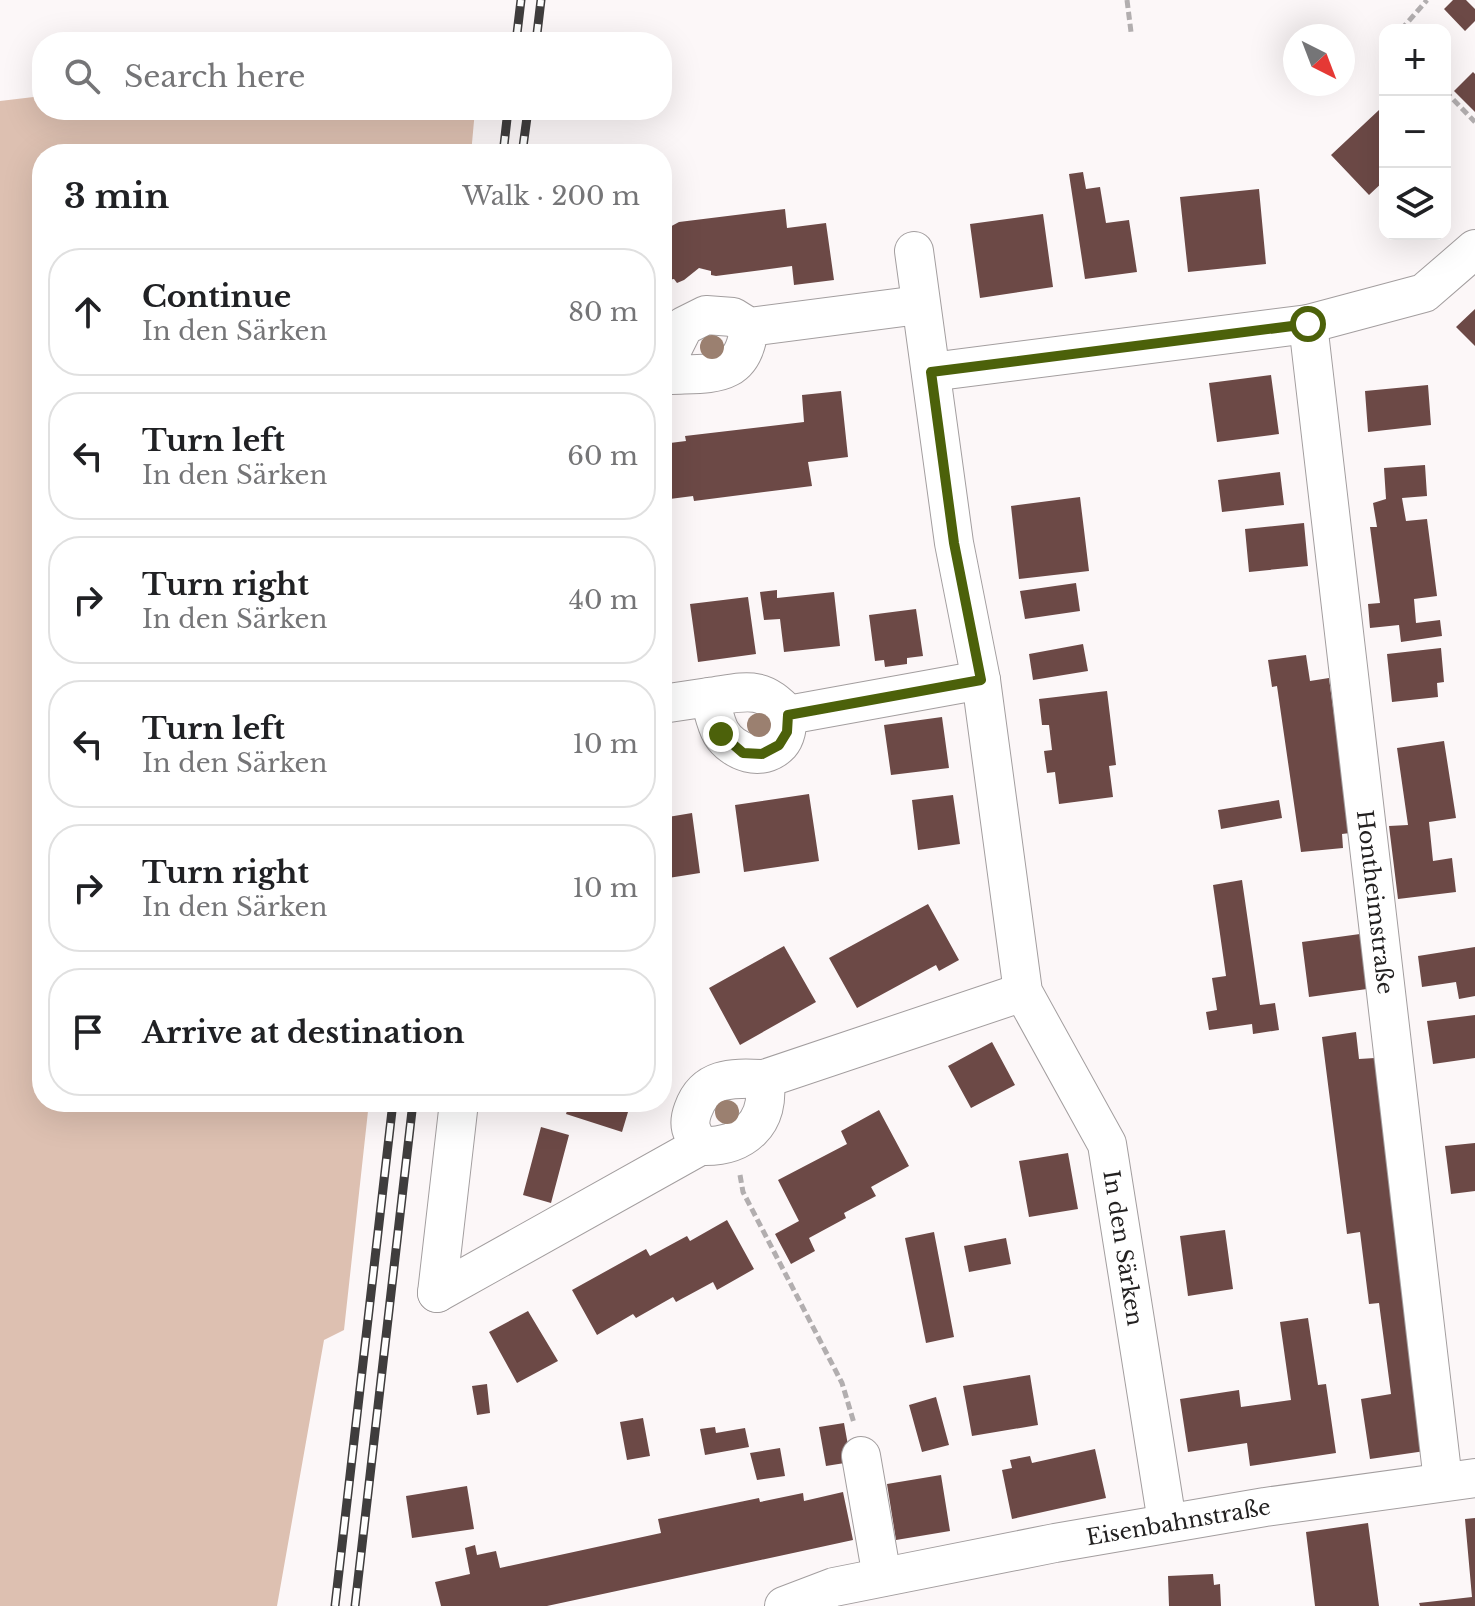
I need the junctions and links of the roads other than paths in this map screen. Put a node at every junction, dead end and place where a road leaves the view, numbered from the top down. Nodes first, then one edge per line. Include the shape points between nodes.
1 (1475, 249) edge
2 (914, 251) dead end
3 (919, 305) junction
4 (1308, 324) junction
5 (749, 327) junction
6 (672, 350) edge
7 (931, 372) junction
8 (672, 377) edge
9 (981, 680) junction
10 (709, 697) junction
11 (672, 703) edge
12 (788, 715) junction
13 (1023, 992) junction
14 (764, 1079) junction
15 (458, 1112) edge
16 (717, 1144) junction
17 (861, 1456) road end
18 (1459, 1479) edge
19 (1167, 1522) junction
20 (882, 1577) junction
21 (784, 1606) edge

1 - 4 street via 1424,293
2 - 3 street, In den Särken
3 - 5 street
3 - 7 street, In den Särken
4 - 7 street
4 - 18 street, Hontheimstraße
5 - 6 street via 733,317 706,315 684,326
5 - 8 street via 747,348 736,365
7 - 9 street, In den Särken via 954,543
9 - 12 street
9 - 13 street, In den Särken
10 - 11 street
10 - 12 street via 750,691 767,695
10 - 12 street via 721,734 743,753 762,754 779,745
13 - 14 street
13 - 19 street, In den Särken via 1107,1144
14 - 16 street via 767,1095 758,1123
14 - 16 street via 738,1078 706,1087 696,1102 690,1130
15 - 16 street via 437,1293
17 - 20 street
18 - 19 street, Eisenbahnstraße via 1405,1502
19 - 20 street, Eisenbahnstraße
20 - 21 street, Eisenbahnstraße via 834,1587

